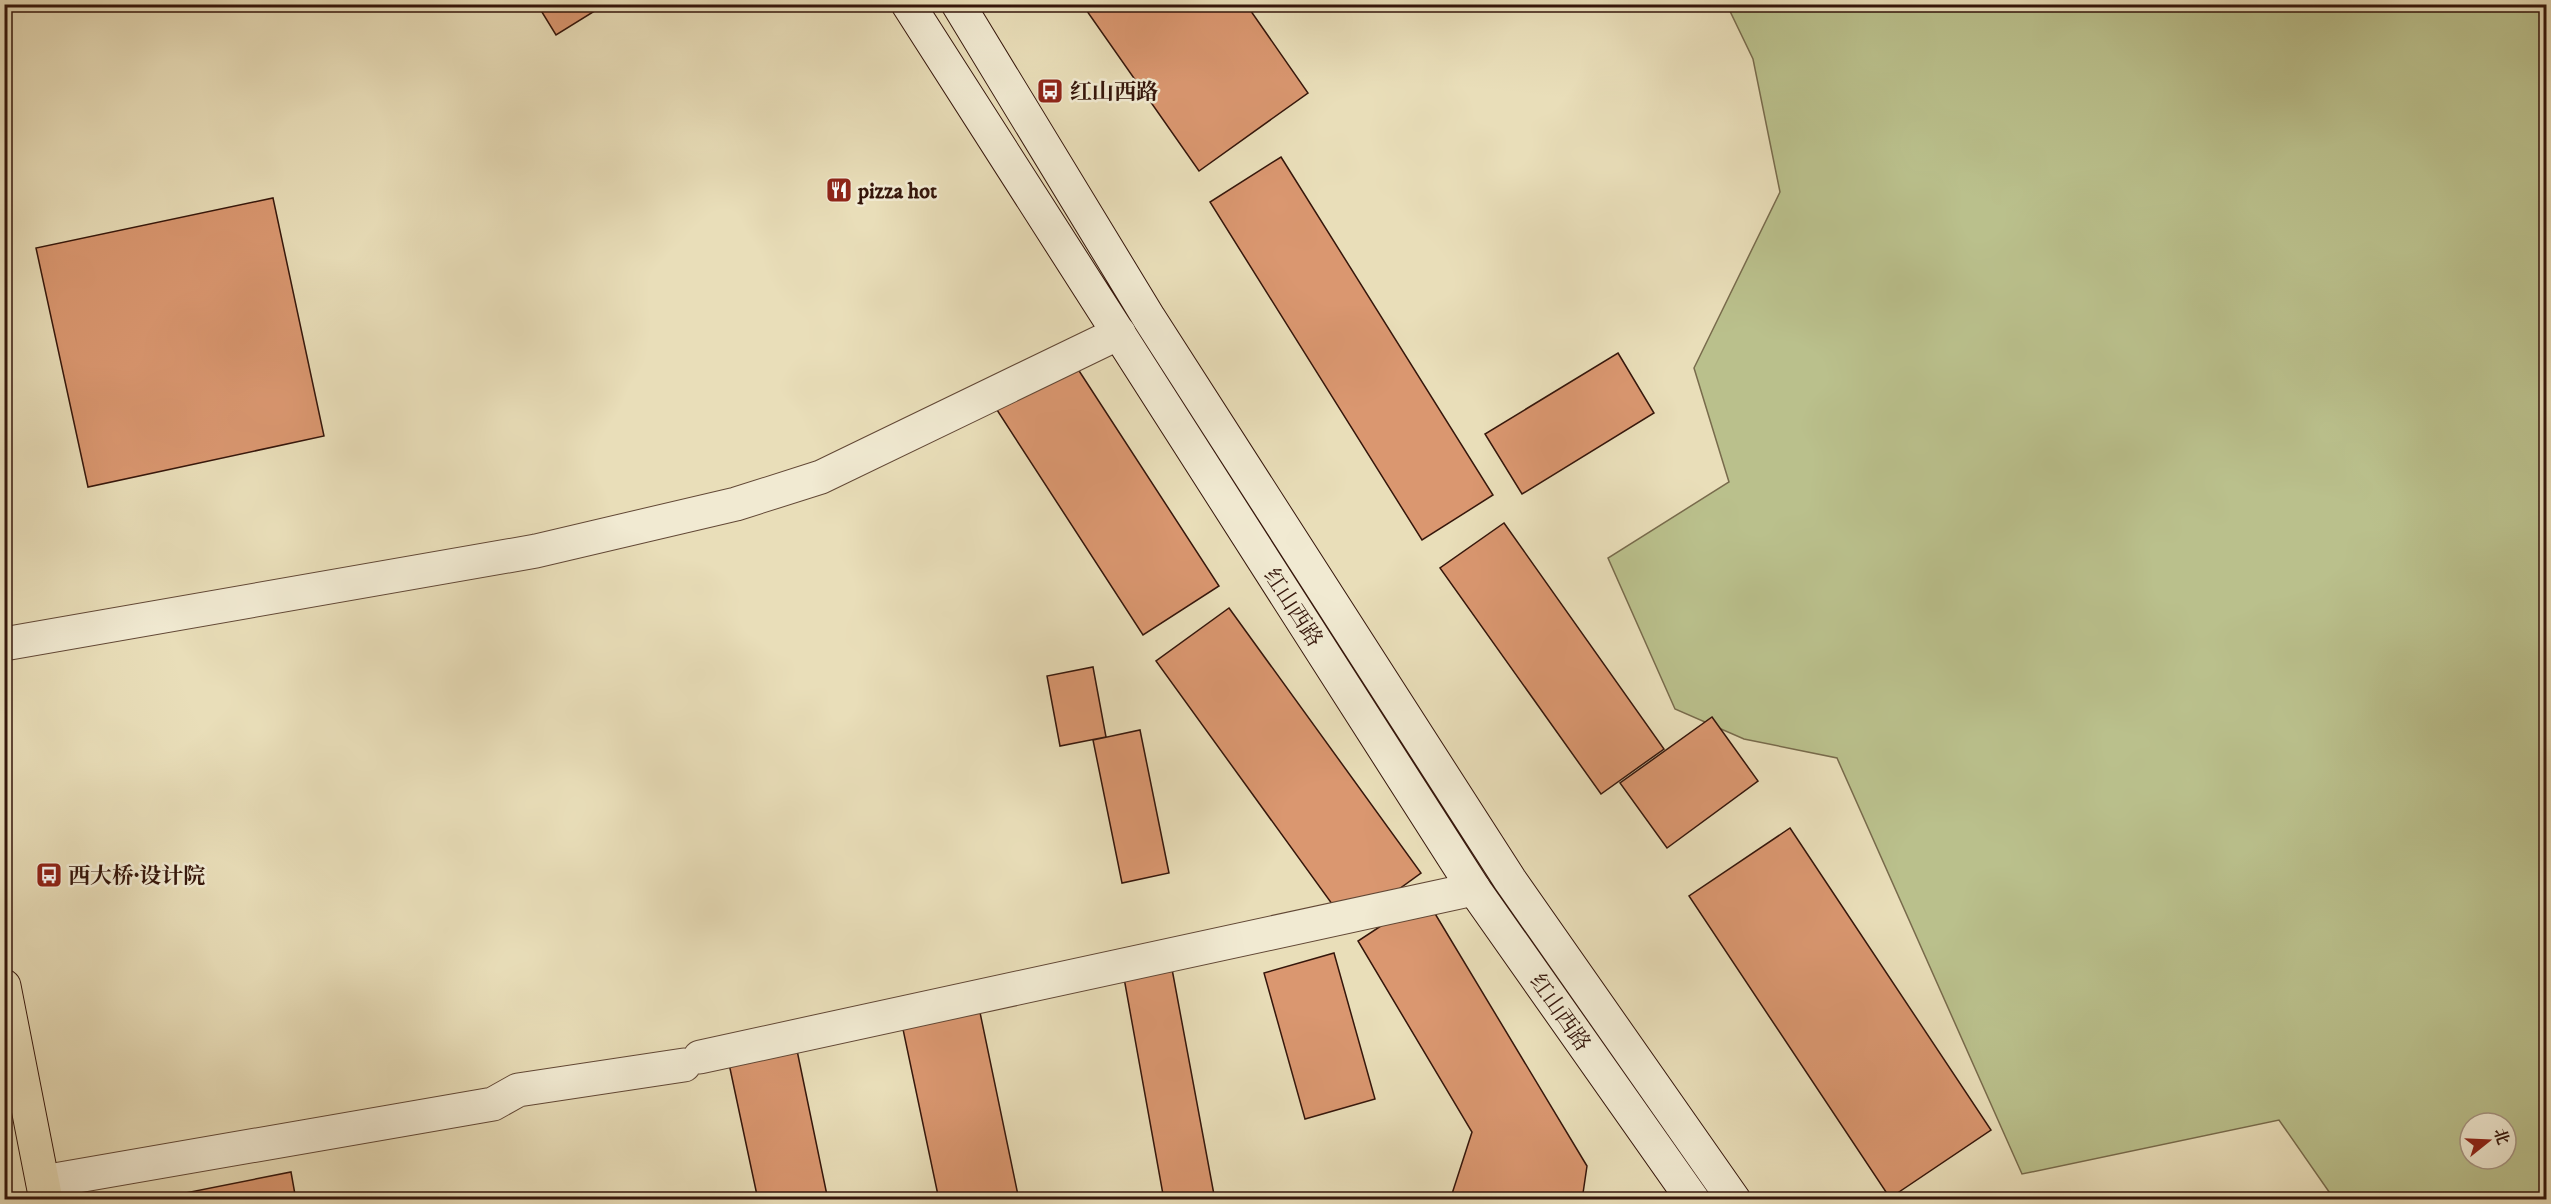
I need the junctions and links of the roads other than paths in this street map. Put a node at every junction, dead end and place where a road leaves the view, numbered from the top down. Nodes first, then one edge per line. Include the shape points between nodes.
1 (908, 4) edge
2 (958, 4) edge
3 (1119, 333) junction
4 (4, 644) edge
5 (1474, 889) junction
6 (4, 986) edge
7 (44, 1191) edge
8 (1694, 1200) edge
9 (1734, 1200) edge

1 - 3 main road, 红山西路
2 - 9 main road, 红山西路 via 1149,318 1510,880
3 - 4 main road via 821,477 736,504 536,551
3 - 5 main road, 红山西路
5 - 7 main road via 692,1061 518,1090 493,1104
5 - 8 main road, 红山西路
6 - 7 main road

